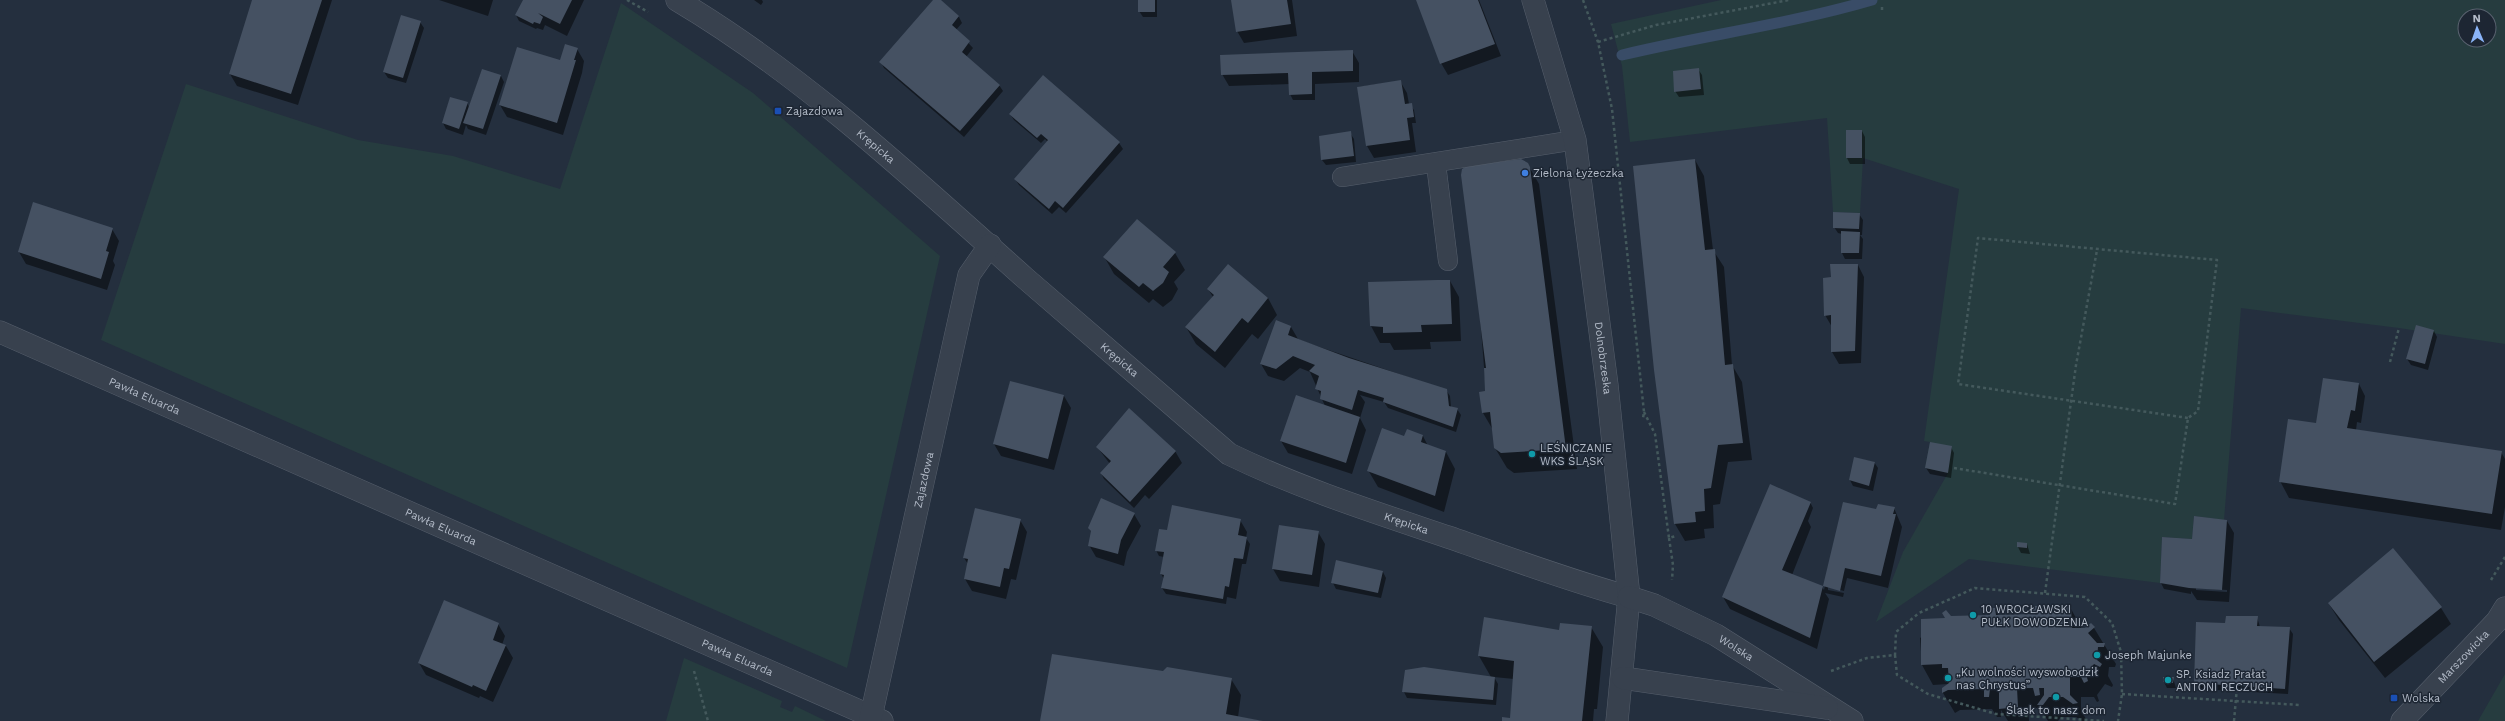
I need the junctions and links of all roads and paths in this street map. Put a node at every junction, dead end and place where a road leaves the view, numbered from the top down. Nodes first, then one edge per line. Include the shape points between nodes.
1 (677, 0) edge
2 (1533, 0) edge
3 (1583, 0) edge
4 (1789, 0) edge
5 (1598, 42) junction
6 (1575, 140) junction
7 (1436, 164) junction
8 (1342, 177) dead end
9 (990, 245) junction
10 (2097, 250) junction
11 (1448, 261) dead end
12 (2399, 328) dead end
13 (0, 332) edge
14 (2390, 362) dead end
15 (2071, 400) junction
16 (2188, 418) junction
17 (1954, 468) dead end
18 (2059, 485) junction
19 (1676, 536) dead end
20 (2505, 557) edge
21 (2500, 565) dead end
22 (2045, 593) junction
23 (1629, 597) junction
24 (2505, 608) edge
25 (706, 643) junction
26 (1895, 655) junction
27 (1837, 668) dead end
28 (1623, 678) junction
29 (2237, 687) dead end
30 (2122, 694) junction
31 (2236, 701) junction
32 (2300, 705) dead end
33 (1845, 716) edge
34 (875, 719) edge
35 (708, 721) edge
36 (1617, 721) edge
37 (2104, 721) edge
38 (2118, 721) edge
39 (2234, 721) edge
40 (2402, 721) edge

1 - 9 street, Krępicka via 743,43 827,106 914,176
2 - 6 street, Dolnobrzeska
3 - 5 path
4 - 5 path via 1671,22
5 - 19 path via 1612,109 1644,412 1655,434 1669,538
6 - 7 lane
6 - 23 street, Dolnobrzeska via 1607,385
7 - 8 lane
7 - 11 lane
9 - 23 street, Krępicka via 1229,454 1264,471 1376,512 1571,581
9 - 34 street, Zajazdowa via 969,275
10 - 15 path
10 - 15 path via 1978,238 1958,384
10 - 16 path via 2217,260 2198,410
12 - 14 path
13 - 25 street, Pawła Eluarda
15 - 16 path
15 - 18 path
16 - 18 path via 2175,504
17 - 18 path
18 - 22 path
20 - 21 path
22 - 26 path via 1975,588 1919,613 1896,632
22 - 30 path via 2085,597 2112,623 2120,652
23 - 28 street, Dolnobrzeska
23 - 33 street, Wolska via 1654,605 1716,635
24 - 40 street, Marszowicka via 2497,620
25 - 34 street, Pawła Eluarda
25 - 35 path via 693,672
26 - 27 path via 1867,658
26 - 37 path via 1897,675 1928,694 1996,714
28 - 33 street, Wolska
28 - 36 street, Dolnobrzeska
29 - 31 path
30 - 31 path
30 - 38 path
31 - 32 path
31 - 39 path

